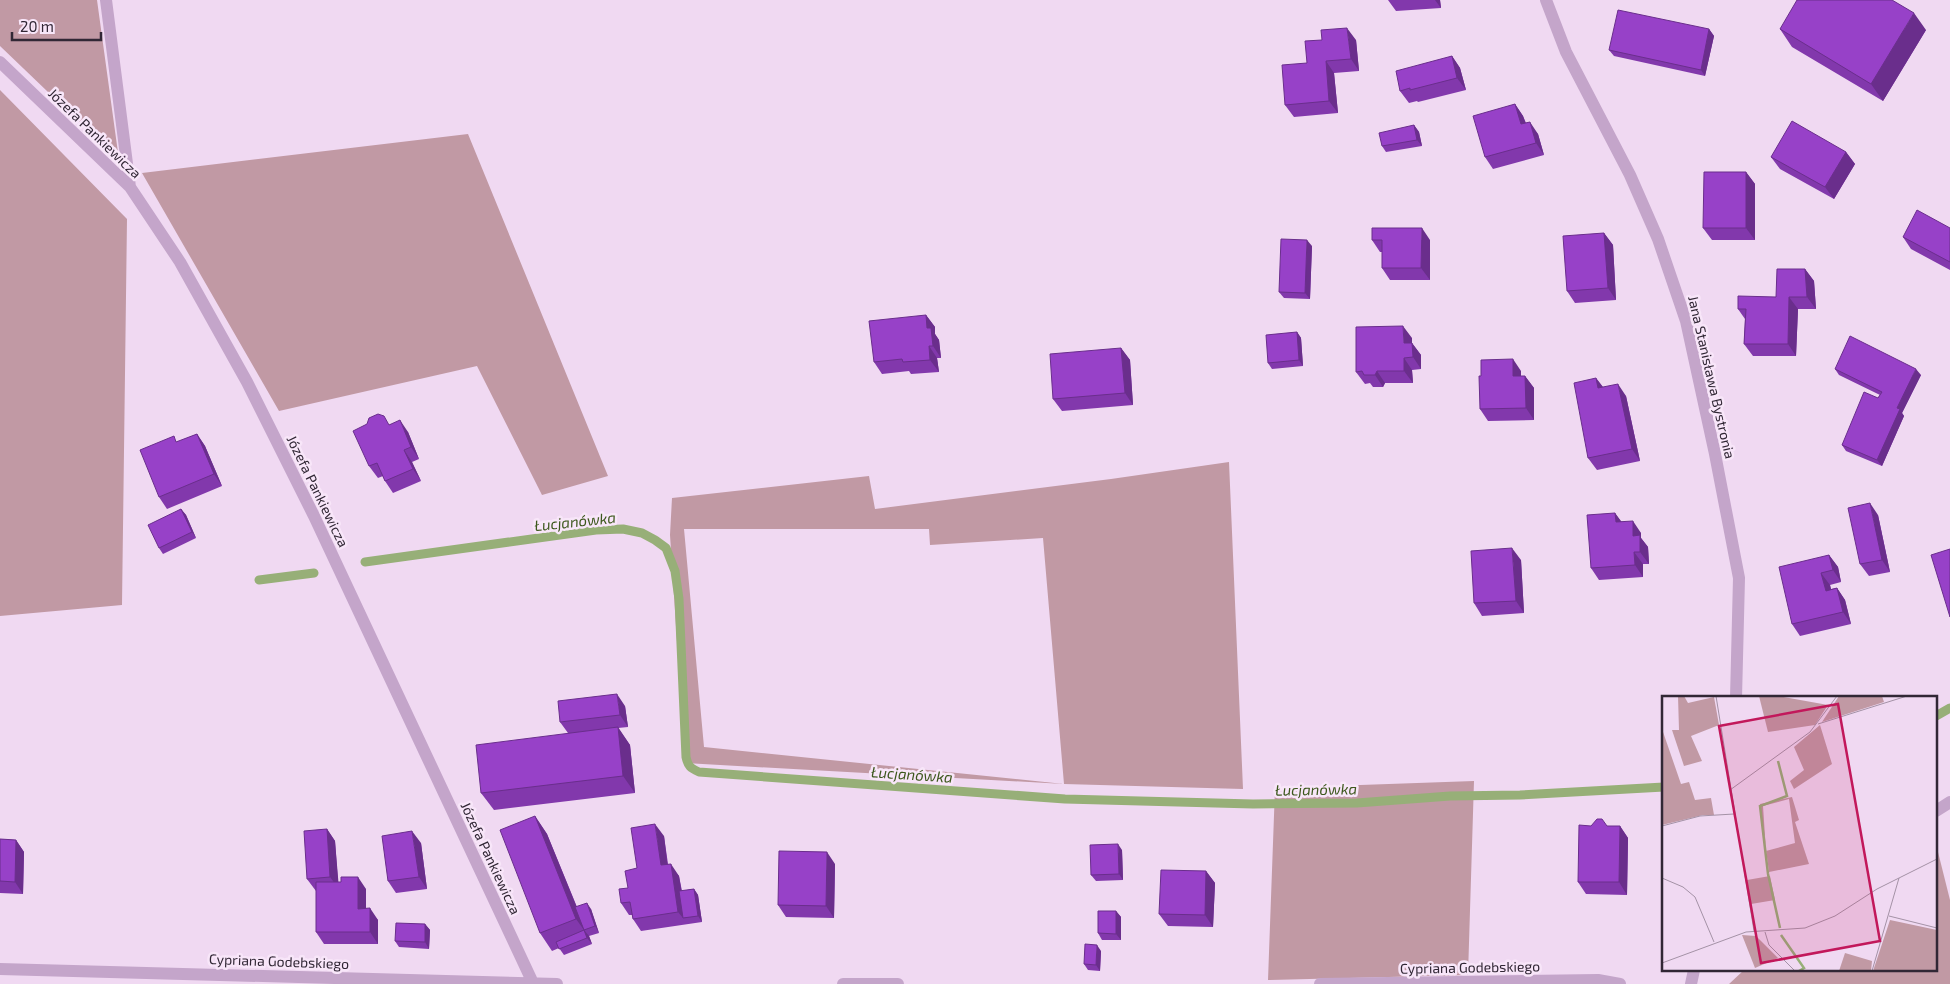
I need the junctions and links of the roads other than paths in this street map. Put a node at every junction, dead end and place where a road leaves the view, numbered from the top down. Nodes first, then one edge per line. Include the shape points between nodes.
1 (106, 0) edge
2 (1546, 0) edge
3 (0, 62) edge
4 (130, 187) junction
5 (1736, 696) edge
6 (1950, 802) edge
7 (1938, 810) edge
8 (0, 969) edge
9 (534, 983) edge
10 (557, 984) edge
11 (842, 984) edge
12 (898, 984) edge
13 (1320, 984) edge
14 (1620, 984) edge

1 - 4 street
2 - 5 street, Jana Stanisława Bystronia via 1566,52 1630,175 1686,322 1739,578
3 - 4 street, Józefa Pankiewicza
4 - 9 street, Józefa Pankiewicza via 180,262 247,382 314,516
6 - 7 street
8 - 9 street, Cypriana Godebskiego
9 - 10 street, Cypriana Godebskiego
11 - 12 street
13 - 14 street, Cypriana Godebskiego via 1598,980

